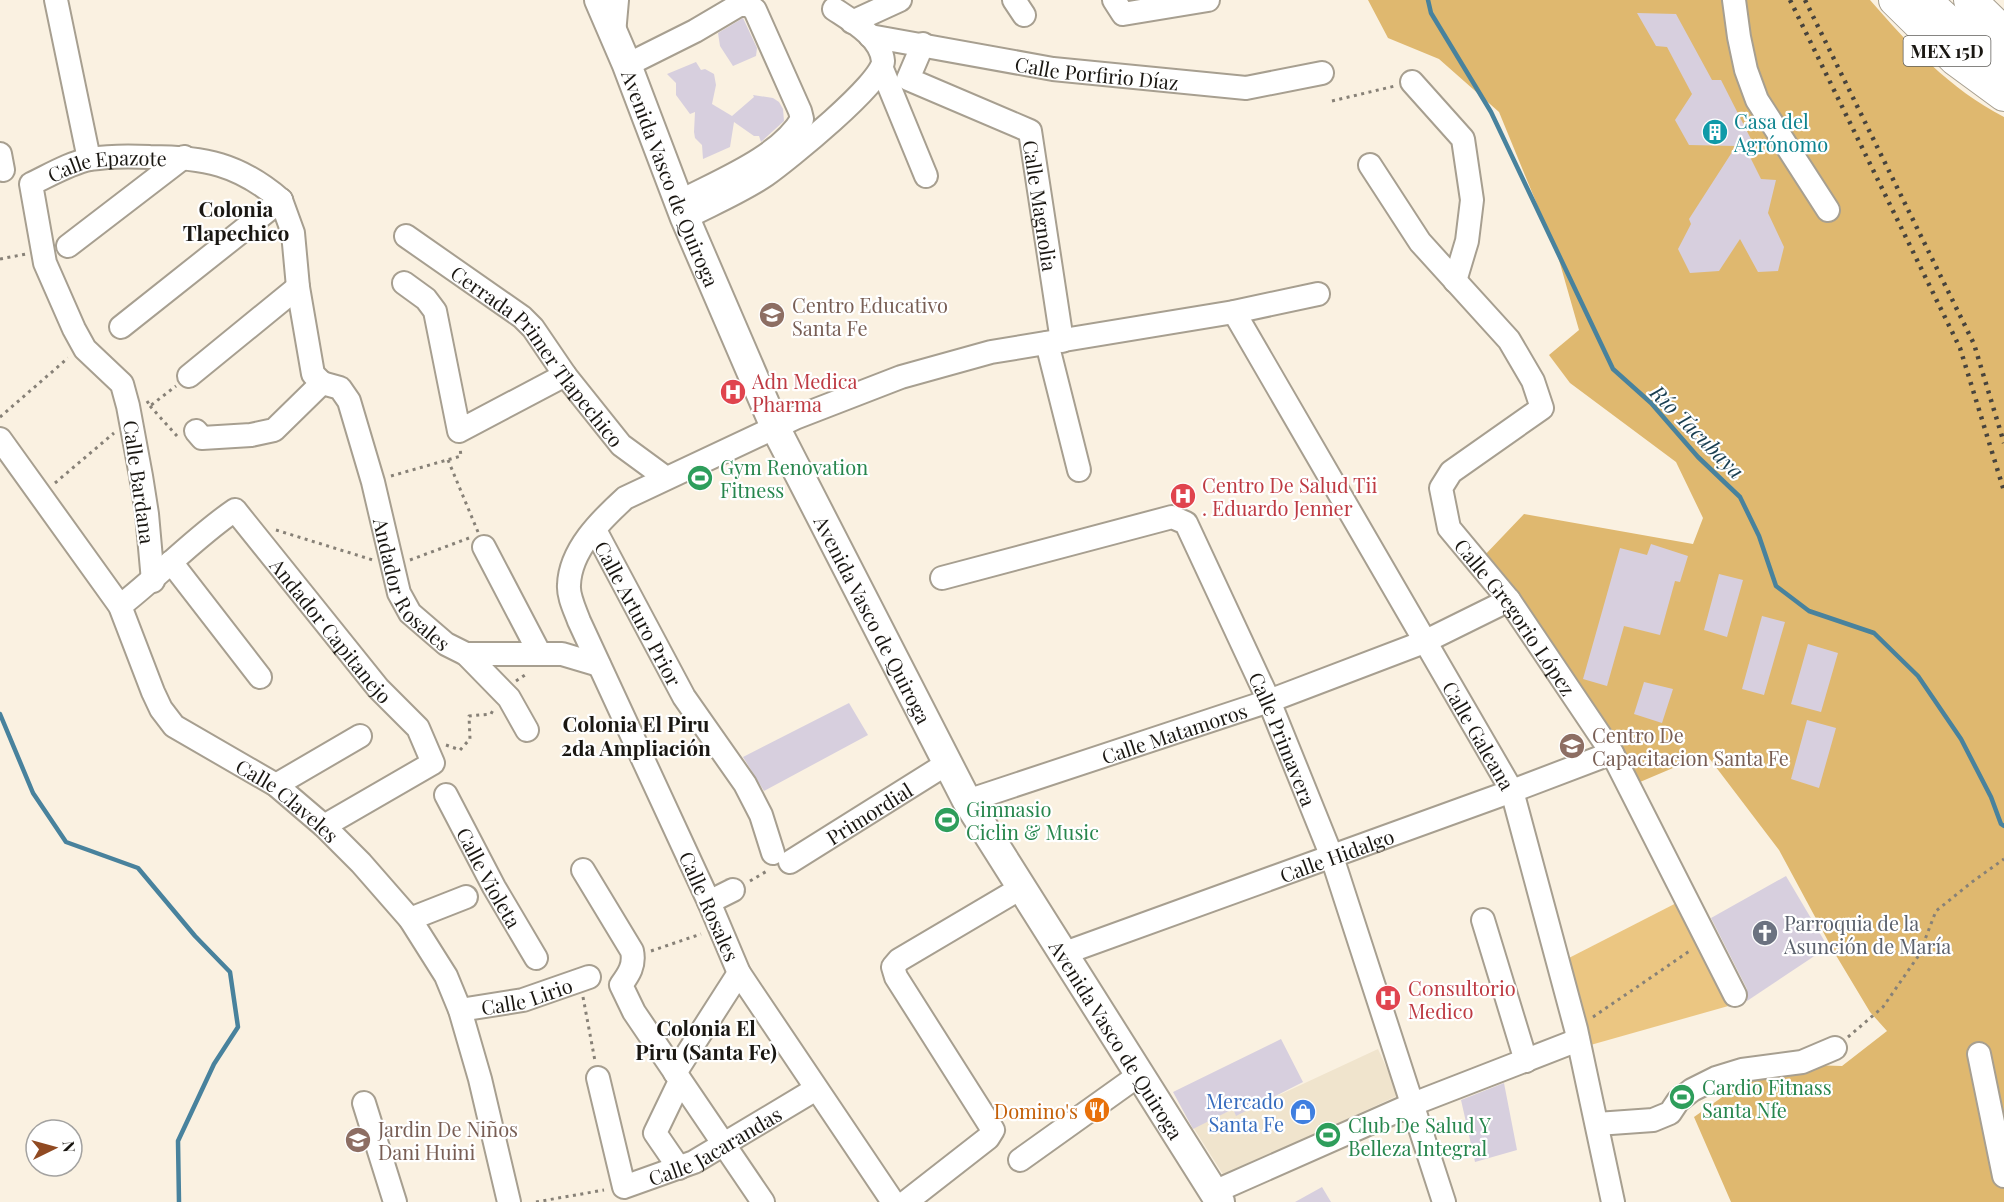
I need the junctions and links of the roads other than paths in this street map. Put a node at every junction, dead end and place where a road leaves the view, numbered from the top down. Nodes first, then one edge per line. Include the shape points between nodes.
1 (56, 0) edge
2 (599, 0) edge
3 (617, 0) edge
4 (900, 0) edge
5 (1208, 0) edge
6 (1734, 0) edge
7 (1895, 0) edge
8 (1925, 0) edge
9 (1970, 0) edge
10 (1118, 7) edge
11 (852, 22) junction
12 (2004, 33) edge
13 (614, 34) junction
14 (923, 44) junction
15 (627, 65) junction
16 (882, 69) junction
17 (2004, 69) edge
18 (1322, 73) dead end
19 (1412, 82) road end
20 (2004, 95) edge
21 (184, 157) junction
22 (89, 159) junction
23 (1370, 165) dead end
24 (926, 176) dead end
25 (281, 200) junction
26 (682, 210) junction
27 (1828, 210) dead end
28 (406, 236) dead end
29 (68, 246) dead end
30 (1455, 281) junction
31 (404, 283) dead end
32 (298, 287) junction
33 (1318, 294) dead end
34 (1234, 312) junction
35 (122, 327) dead end
36 (1055, 342) junction
37 (565, 375) junction
38 (189, 376) road end
39 (322, 383) junction
40 (122, 384) joint
41 (775, 427) junction
42 (196, 431) road end
43 (0, 439) edge
44 (1079, 470) dead end
45 (666, 478) junction
46 (595, 530) junction
47 (482, 541) road end
48 (171, 562) junction
49 (942, 578) dead end
50 (153, 581) junction
51 (1509, 600) junction
52 (120, 606) junction
53 (1424, 642) junction
54 (466, 654) junction
55 (549, 654) junction
56 (599, 665) junction
57 (260, 677) dead end
58 (1269, 701) junction
59 (527, 730) dead end
60 (360, 736) dead end
61 (1612, 753) junction
62 (948, 763) junction
63 (276, 785) junction
64 (1512, 791) junction
65 (446, 795) dead end
66 (967, 801) junction
67 (324, 826) junction
68 (782, 857) joint
69 (1332, 857) junction
70 (583, 870) dead end
71 (1021, 888) junction
72 (733, 890) dead end
73 (466, 897) dead end
74 (709, 902) junction
75 (410, 919) junction
76 (1483, 920) dead end
77 (1062, 954) junction
78 (536, 958) dead end
79 (739, 973) junction
80 (585, 979) road end
81 (1735, 995) dead end
82 (460, 1010) junction
83 (1577, 1034) junction
84 (1835, 1048) road end
85 (1979, 1054) dead end
86 (1526, 1060) junction
87 (1139, 1075) junction
88 (677, 1077) junction
89 (598, 1078) road end
90 (816, 1089) junction
91 (364, 1103) dead end
92 (1413, 1104) junction
93 (1597, 1124) junction
94 (723, 1145) junction
95 (1020, 1160) dead end
96 (679, 1168) junction
97 (2004, 1176) edge
98 (1217, 1197) edge
99 (913, 1200) edge
100 (394, 1202) edge
101 (509, 1202) edge
102 (763, 1202) edge
103 (893, 1202) edge
104 (1444, 1202) edge
105 (1613, 1202) edge

1 - 22 street
2 - 13 main road, Avenida Vasco de Quiroga
3 - 13 street
4 - 11 street
5 - 10 street
6 - 27 street via 1746,70 1757,100
7 - 20 highway, MEX 15D via 1955,59
8 - 17 highway
9 - 12 highway, MEX 15D
11 - 14 street, Calle Porfirio Díaz
11 - 16 street via 879,49
13 - 15 main road, Avenida Vasco de Quiroga
14 - 18 street, Calle Porfirio Díaz via 1053,69 1246,88
14 - 36 street, Calle Magnolia via 908,80 1030,131
15 - 26 main road, Avenida Vasco de Quiroga
15 - 26 street via 695,32 739,5 748,5 755,10 800,111 802,119 775,148
16 - 24 street
16 - 26 street via 846,108 766,175
19 - 30 street via 1463,139 1472,200 1467,241
21 - 22 street, Calle Epazote
21 - 25 street, Calle Epazote via 211,161 246,175
21 - 29 street, Calle Epazote
22 - 40 street, Calle Epazote via 31,184 45,263 74,329 83,346
23 - 30 street, Calle Gregorio López via 1420,242
25 - 32 street via 293,233
25 - 35 street
26 - 41 main road, Avenida Vasco de Quiroga
28 - 37 street, Cerrada Primer Tlapechico via 522,317
30 - 51 street, Calle Gregorio López via 1509,340 1533,381 1542,408 1450,472 1441,489 1449,528
31 - 37 street via 435,311 459,430
32 - 38 street
32 - 39 street via 313,374
33 - 34 street
34 - 36 street
34 - 53 street, Calle Galeana
36 - 41 street via 992,352 901,377
36 - 44 street, Calle Magnolia
37 - 45 street, Cerrada Primer Tlapechico via 621,445
39 - 42 street via 274,430 202,438
39 - 54 street, Andador Rosales via 340,388 349,401 399,593 410,613 446,644
40 - 50 street, Calle Bardana via 142,486
41 - 45 street
41 - 62 main road, Avenida Vasco de Quiroga
43 - 52 street, Calle Claveles
45 - 46 street via 626,498
46 - 56 street, Calle Rosales via 580,550 568,587
46 - 68 street, Calle Arturo Prior via 684,697 745,784
47 - 55 street
48 - 50 street
48 - 57 street
48 - 67 street, Andador Capitanejo via 235,510 378,688 418,728 436,753
49 - 58 street, Calle Primavera via 1172,517 1186,523 1194,538
50 - 52 street
51 - 53 street, Calle Matamoros
51 - 61 street, Calle Gregorio López
52 - 63 street, Calle Claveles via 160,709 174,726
53 - 58 street, Calle Matamoros
53 - 64 street, Calle Galeana
54 - 55 street, Andador Rosales
54 - 59 street via 509,698
55 - 56 street, Andador Rosales
56 - 74 street, Calle Rosales
58 - 66 street, Calle Matamoros
58 - 69 street, Calle Primavera
60 - 63 street
61 - 64 street, Calle Hidalgo
61 - 81 street, Calle Gregorio López
62 - 66 main road, Avenida Vasco de Quiroga
62 - 68 street, Primordial
63 - 67 street, Calle Claveles
64 - 69 street, Calle Hidalgo
64 - 83 street, Calle Galeana
65 - 78 street, Calle Violeta
66 - 71 main road, Avenida Vasco de Quiroga
67 - 75 street, Calle Claveles
69 - 77 street, Calle Hidalgo
69 - 92 street, Calle Primavera
70 - 88 street via 632,951 630,972 621,985
71 - 77 main road, Avenida Vasco de Quiroga
71 - 99 street via 893,967 993,1130
72 - 74 street
73 - 75 street
74 - 79 street, Calle Rosales
75 - 82 street, Calle Claveles via 446,976
76 - 86 street
77 - 87 main road, Avenida Vasco de Quiroga
79 - 88 street
79 - 90 street, Calle Rosales
80 - 82 street, Calle Lirio via 523,1000
82 - 101 street, Calle Claveles
83 - 86 street
83 - 93 street, Calle Galeana
84 - 93 street via 1802,1062 1742,1070 1716,1078 1692,1090 1670,1113 1653,1120
85 - 97 street
86 - 92 street
87 - 95 street
87 - 98 main road, Avenida Vasco de Quiroga
88 - 94 street
88 - 96 street via 655,1133
89 - 96 street, Calle Jacarandas via 624,1187
90 - 94 street, Calle Jacarandas
90 - 103 street, Calle Rosales
91 - 100 street
92 - 98 street
92 - 104 street, Calle Primavera
93 - 105 street, Calle Galeana
94 - 96 street, Calle Jacarandas
94 - 102 street

